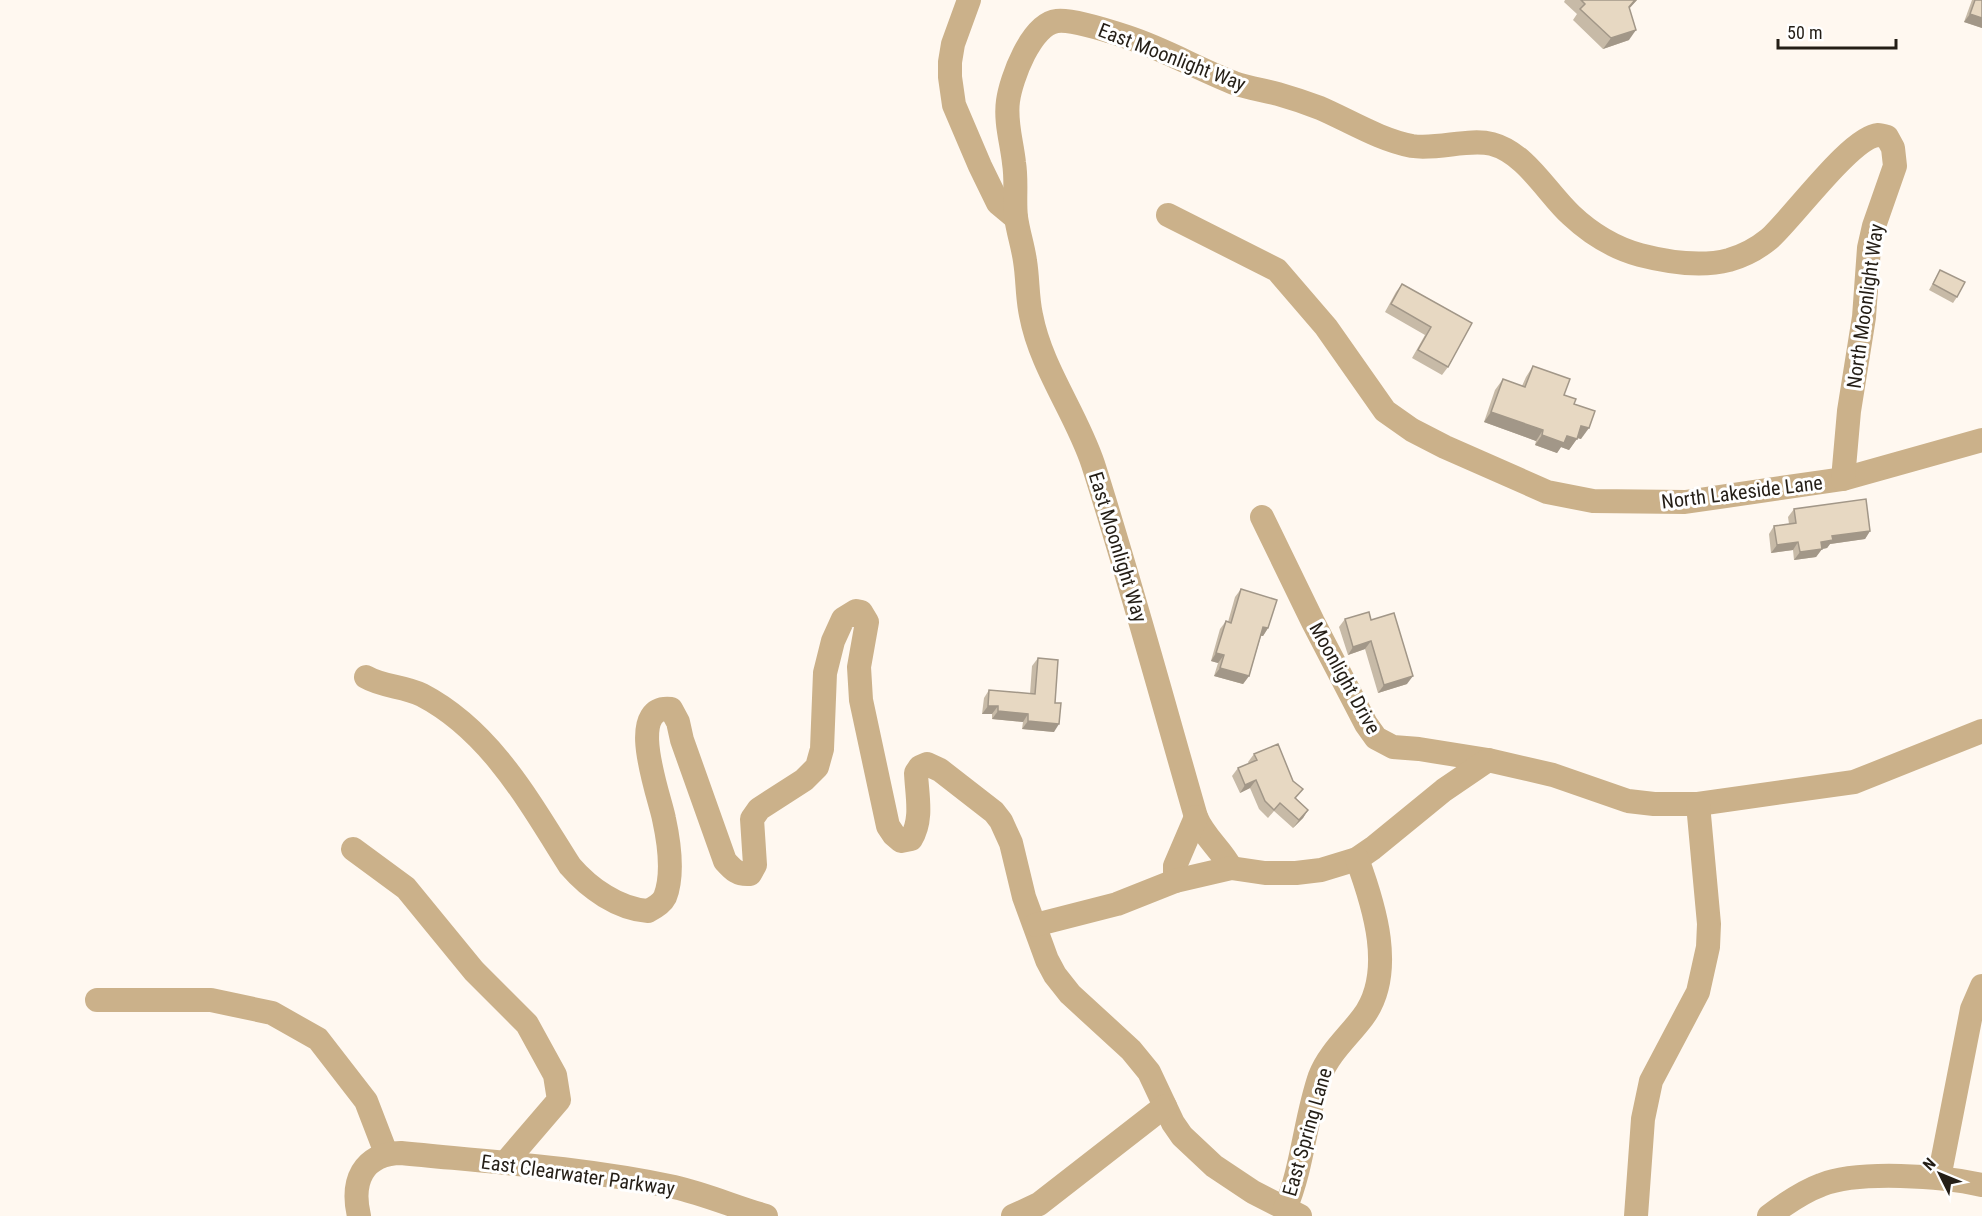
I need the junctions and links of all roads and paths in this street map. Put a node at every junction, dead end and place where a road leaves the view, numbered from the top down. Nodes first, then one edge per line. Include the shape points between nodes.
1 (969, 0) edge
2 (1887, 137) joint
3 (1168, 215) dead end
4 (1016, 218) junction
5 (1982, 440) edge
6 (1843, 479) junction
7 (1262, 517) dead end
8 (366, 677) dead end
9 (1982, 731) edge
10 (1488, 760) junction
11 (1698, 804) junction
12 (1196, 817) junction
13 (353, 849) dead end
14 (1357, 859) junction
15 (1231, 868) junction
16 (1175, 881) junction
17 (1035, 925) junction
18 (1982, 986) edge
19 (97, 1000) dead end
20 (1165, 1106) junction
21 (386, 1153) junction
22 (506, 1163) junction
23 (1940, 1178) junction
24 (1982, 1185) edge
25 (1292, 1212) edge
26 (359, 1216) edge
27 (766, 1216) edge
28 (1013, 1216) edge
29 (1636, 1216) edge
30 (1769, 1216) edge

1 - 4 street via 950,62 954,105 998,203
2 - 4 street, East Moonlight Way via 1877,135 1866,140 1828,173 1764,243 1742,255 1728,261 1695,263 1659,259 1638,255 1590,232 1521,160 1492,144 1410,145 1299,100 1235,83 1145,43 1100,28 1057,21 1036,33 1012,83 1007,103
2 - 6 street, North Moonlight Way via 1895,166 1869,248
3 - 6 street, North Lakeside Lane via 1277,270 1326,327 1385,411 1420,435 1547,492 1593,501 1685,502
4 - 12 street, East Moonlight Way via 1035,331 1092,461
5 - 6 street, North Lakeside Lane
7 - 10 street, Moonlight Drive via 1376,738 1392,747
8 - 17 street via 422,695 459,720 507,769 580,878 623,905 648,911 664,899 669,883 664,818 651,770 647,733 654,712 671,709 726,861 734,871 750,874 755,865 752,819 759,809 817,767 822,749 825,673 834,641 843,619 855,611 861,612 867,622 859,667 861,700 888,826 901,841 911,839 919,819 916,773 927,764 940,770 1001,821
9 - 11 street via 1854,782
10 - 11 street via 1553,775 1628,801
10 - 14 street
11 - 29 street via 1708,947 1698,992 1651,1081 1643,1119
12 - 15 street, East Moonlight Way via 1201,830 1223,853
12 - 16 street via 1175,866
13 - 22 street via 406,888 474,971 527,1024 555,1075 558,1100
14 - 15 street via 1296,873
14 - 25 street, East Spring Lane via 1376,924 1380,973 1364,1015 1324,1065 1292,1192
15 - 16 street
16 - 17 street via 1117,904
17 - 20 street via 1055,975 1149,1071
18 - 23 street via 1972,1009
19 - 21 street via 211,1000 272,1013 318,1039 366,1101
20 - 25 street via 1182,1136 1214,1166
20 - 28 street via 1039,1204
21 - 22 street, East Clearwater Parkway
21 - 26 street via 368,1164 361,1176 356,1188
22 - 27 street, East Clearwater Parkway via 675,1188
23 - 24 street
23 - 30 street via 1839,1179 1795,1198

